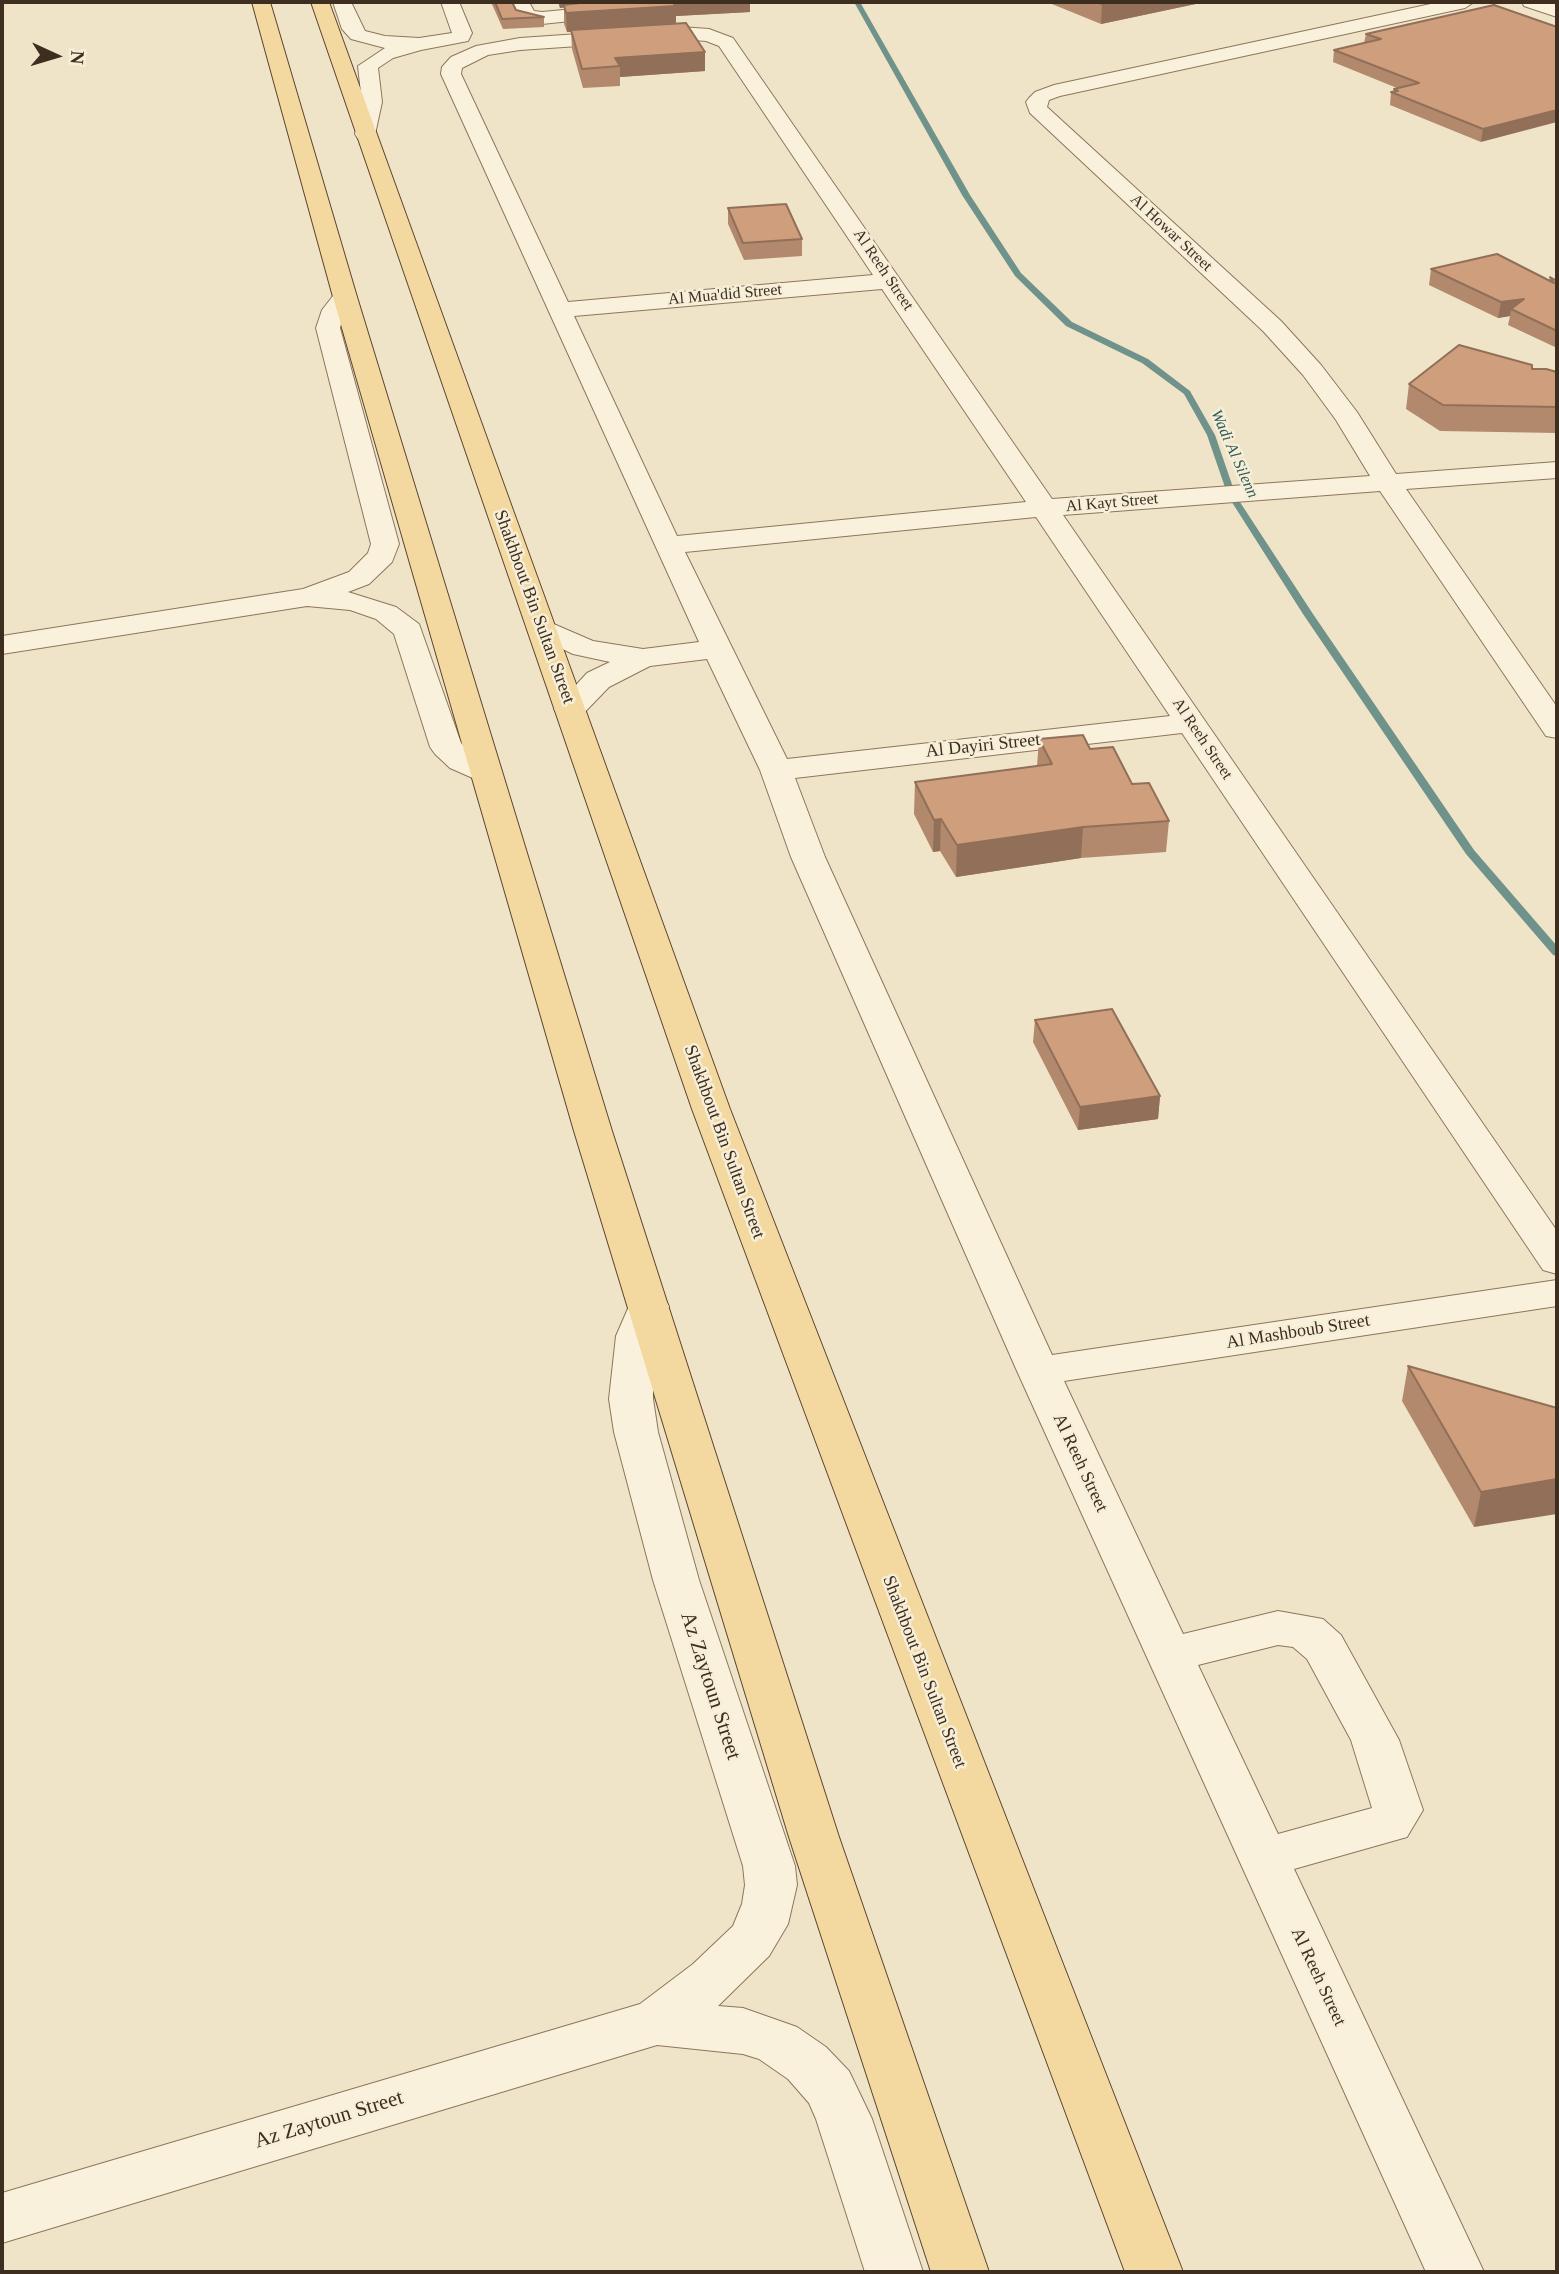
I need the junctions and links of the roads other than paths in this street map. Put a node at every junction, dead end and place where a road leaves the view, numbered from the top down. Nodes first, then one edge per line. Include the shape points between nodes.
1 (261, 2) edge
2 (320, 2) edge
3 (342, 2) edge
4 (450, 2) edge
5 (520, 2) edge
6 (580, 2) edge
7 (1465, 2) edge
8 (1531, 2) edge
9 (1557, 11) edge
10 (536, 18) junction
11 (504, 21) edge
12 (481, 22) dead end
13 (459, 24) junction
14 (419, 44) junction
15 (366, 134) junction
16 (890, 281) junction
17 (345, 297) junction
18 (561, 310) junction
19 (1557, 470) edge
20 (1387, 481) junction
21 (1046, 508) junction
22 (667, 545) junction
23 (307, 597) junction
24 (542, 628) junction
25 (2, 645) edge
26 (716, 649) junction
27 (643, 658) junction
28 (570, 709) junction
29 (1191, 723) junction
30 (1557, 729) edge
31 (776, 770) junction
32 (486, 772) junction
33 (1557, 1261) edge
34 (1557, 1293) edge
35 (649, 1306) junction
36 (1038, 1371) junction
37 (1169, 1655) junction
38 (1263, 1858) junction
39 (657, 2022) junction
40 (2, 2218) edge
41 (894, 2272) edge
42 (960, 2272) edge
43 (1154, 2272) edge
44 (1455, 2272) edge

1 - 17 main road
2 - 15 main road, Shakhbout Bin Sultan Street
3 - 14 street via 358,35
4 - 13 street
5 - 10 street via 526,15
6 - 10 street via 584,11 580,14
7 - 20 street, Al Howar Street via 1054,91 1036,103 1037,109 1272,326 1348,418
8 - 9 street
10 - 11 street
12 - 13 street
13 - 14 street via 461,37
14 - 15 street via 386,54 368,66 372,102
15 - 24 main road, Shakhbout Bin Sultan Street
16 - 18 street, Al Mua'did Street
16 - 18 street, Al Reeh Street via 720,38 681,33 483,50 458,61 451,74
16 - 21 street, Al Reeh Street
17 - 23 street via 331,315 328,328 385,544 378,561 359,578
17 - 32 main road
18 - 22 street, Al Reeh Street
19 - 20 street, Al Kayt Street
20 - 21 street, Al Kayt Street
20 - 30 street, Al Howar Street
21 - 22 street, Al Kayt Street
21 - 29 street, Al Reeh Street
22 - 26 street, Al Reeh Street
23 - 25 street
23 - 32 street via 370,606 408,630 446,747 461,761
24 - 27 street via 584,648
24 - 28 main road, Shakhbout Bin Sultan Street
26 - 27 street
26 - 31 street, Al Reeh Street
27 - 28 street via 598,680
28 - 43 main road, Shakhbout Bin Sultan Street via 716,1122
29 - 31 street, Al Dayiri Street
29 - 33 street, Al Reeh Street
31 - 36 street, Al Reeh Street via 808,857
32 - 35 main road
34 - 36 street, Al Mashboub Street
35 - 39 street, Az Zaytoun Street via 632,1367 636,1432 676,1580 769,1866 771,1885 762,1924 751,1941 712,1980
35 - 42 main road via 814,1837
36 - 37 street, Al Reeh Street
37 - 38 street, Al Reeh Street
37 - 38 street via 1278,1628 1307,1631 1324,1647 1375,1740 1398,1810 1389,1823
38 - 44 street, Al Reeh Street
39 - 40 street, Az Zaytoun Street
39 - 41 street, Az Zaytoun Street via 743,2031 778,2043 807,2063 830,2088 844,2119

